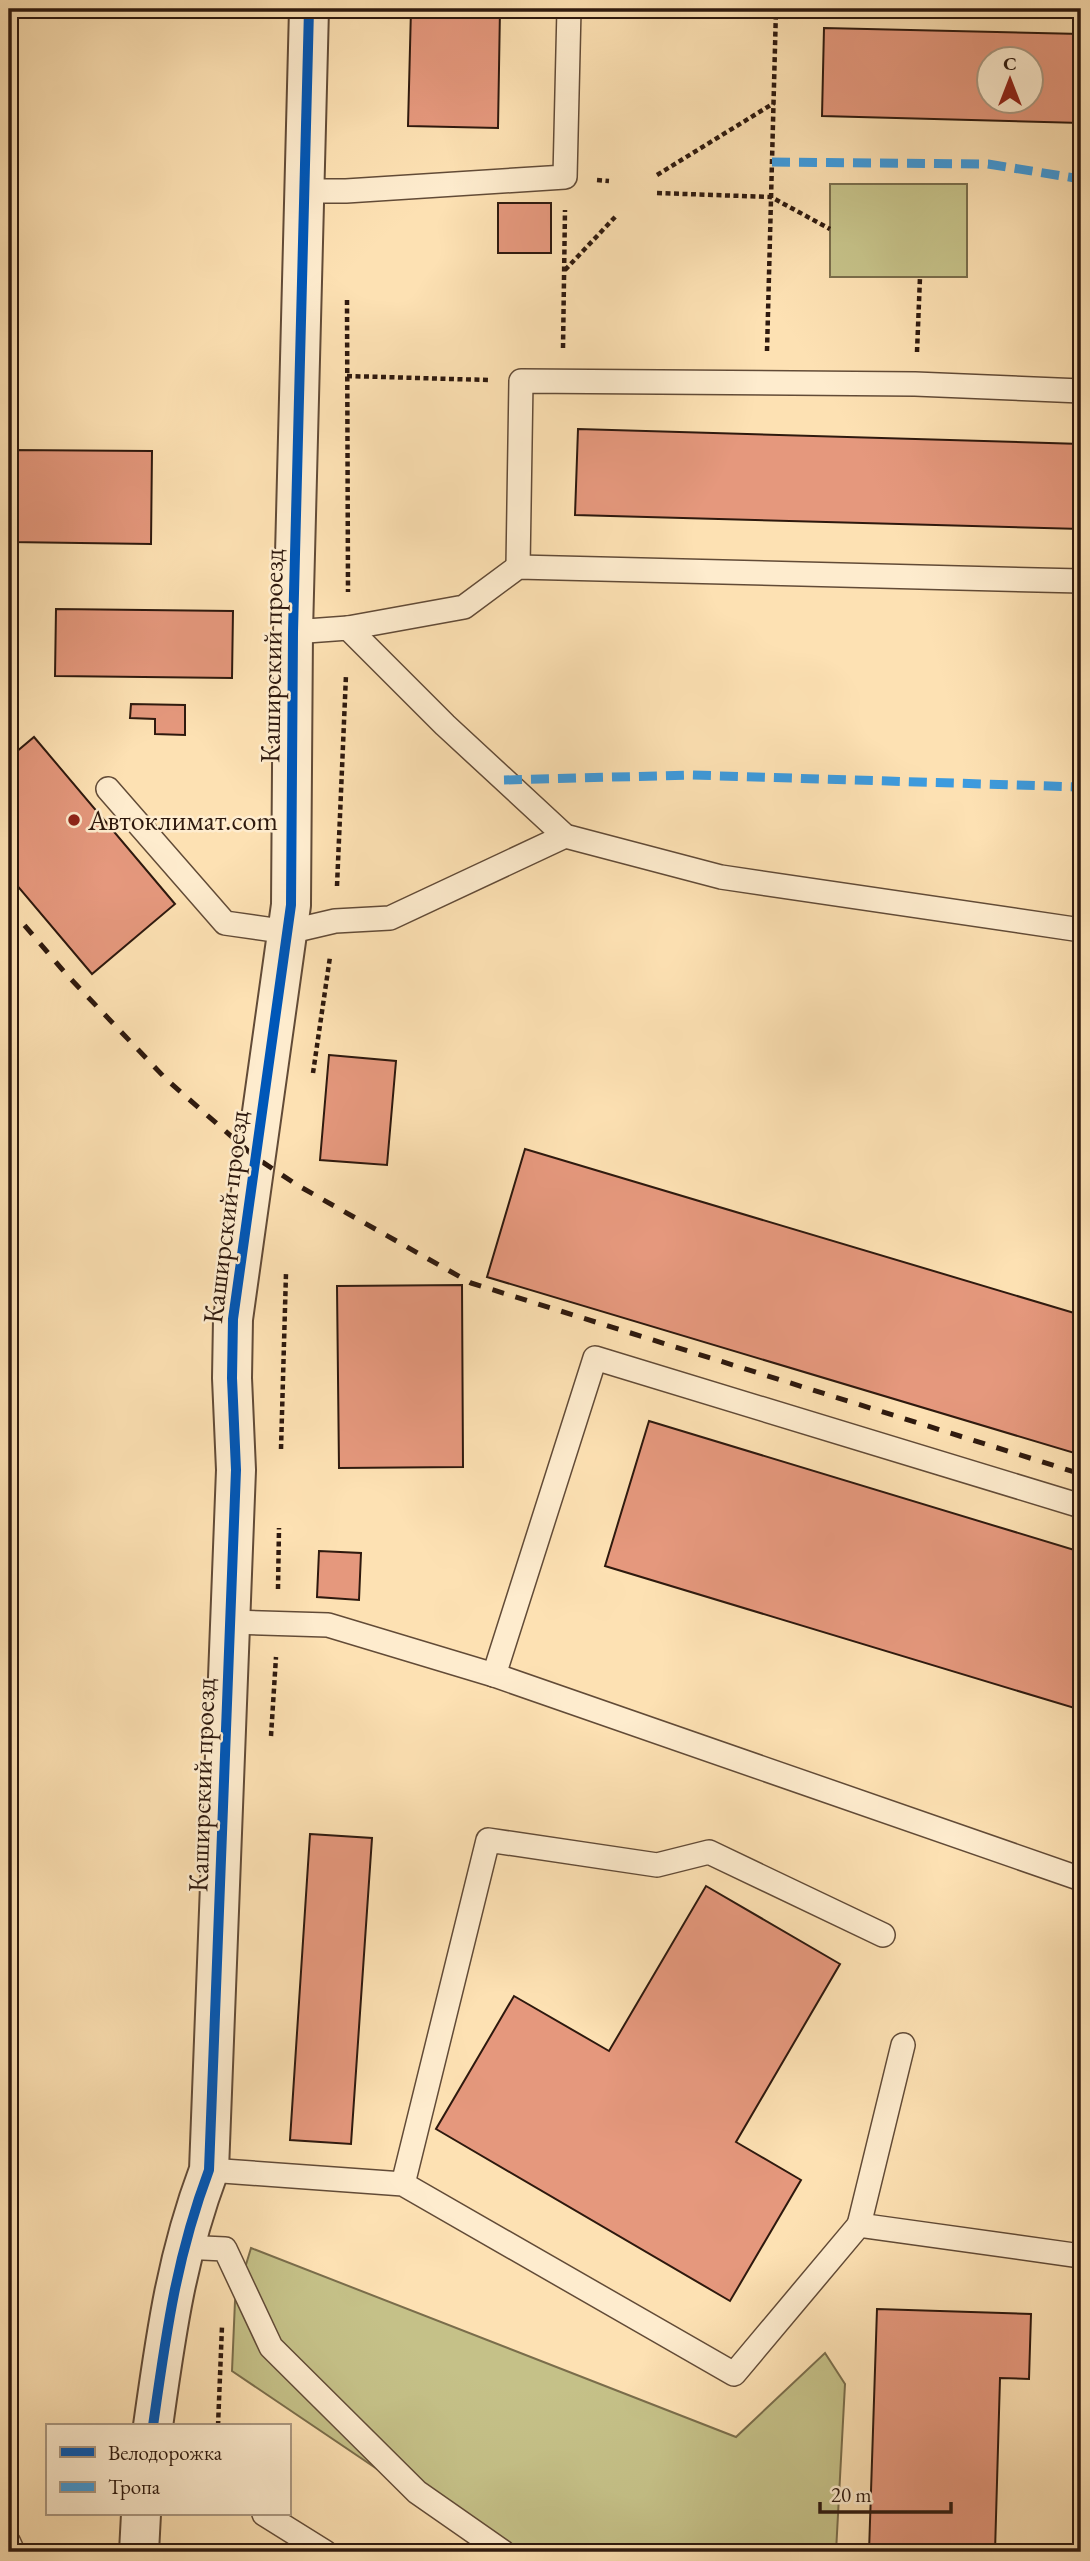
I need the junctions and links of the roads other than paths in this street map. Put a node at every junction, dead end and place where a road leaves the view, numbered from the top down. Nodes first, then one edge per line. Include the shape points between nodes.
1 (309, 9) edge
2 (569, 9) edge
3 (306, 191) junction
4 (1081, 391) edge
5 (518, 567) junction
6 (1081, 581) edge
7 (348, 628) junction
8 (293, 632) junction
9 (108, 789) dead end
10 (565, 836) junction
11 (1081, 930) edge
12 (288, 932) junction
13 (1081, 1506) edge
14 (230, 1622) junction
15 (494, 1675) junction
16 (1081, 1879) edge
17 (883, 1935) dead end
18 (903, 2045) dead end
19 (209, 2170) junction
20 (403, 2183) junction
21 (859, 2225) junction
22 (182, 2247) junction
23 (1081, 2256) edge
24 (153, 2424) edge
25 (141, 2516) edge
26 (267, 2516) edge
27 (9, 2543) edge
28 (13, 2552) edge
29 (139, 2552) edge
30 (325, 2552) edge
31 (503, 2552) edge

1 - 3 street, Каширский проезд
2 - 3 lane via 565,177
3 - 8 street, Каширский проезд
4 - 5 lane via 915,384 521,381
5 - 6 lane
5 - 7 lane via 464,607
7 - 8 lane
7 - 10 lane
8 - 12 street, Каширский проезд
9 - 12 lane via 225,923
10 - 11 lane via 721,877
10 - 12 lane via 390,918 335,920
12 - 14 street, Каширский проезд via 233,1319 236,1470
13 - 15 lane via 595,1358
14 - 15 lane via 328,1625
14 - 19 street, Каширский проезд
15 - 16 lane
17 - 20 lane via 709,1852 657,1865 488,1840
18 - 21 lane
19 - 20 lane
19 - 22 street, Каширский проезд
20 - 21 lane via 734,2374
21 - 23 lane
22 - 24 street, Каширский проезд
22 - 31 lane via 225,2249 271,2347 417,2492
25 - 29 street
26 - 30 lane
27 - 28 lane

